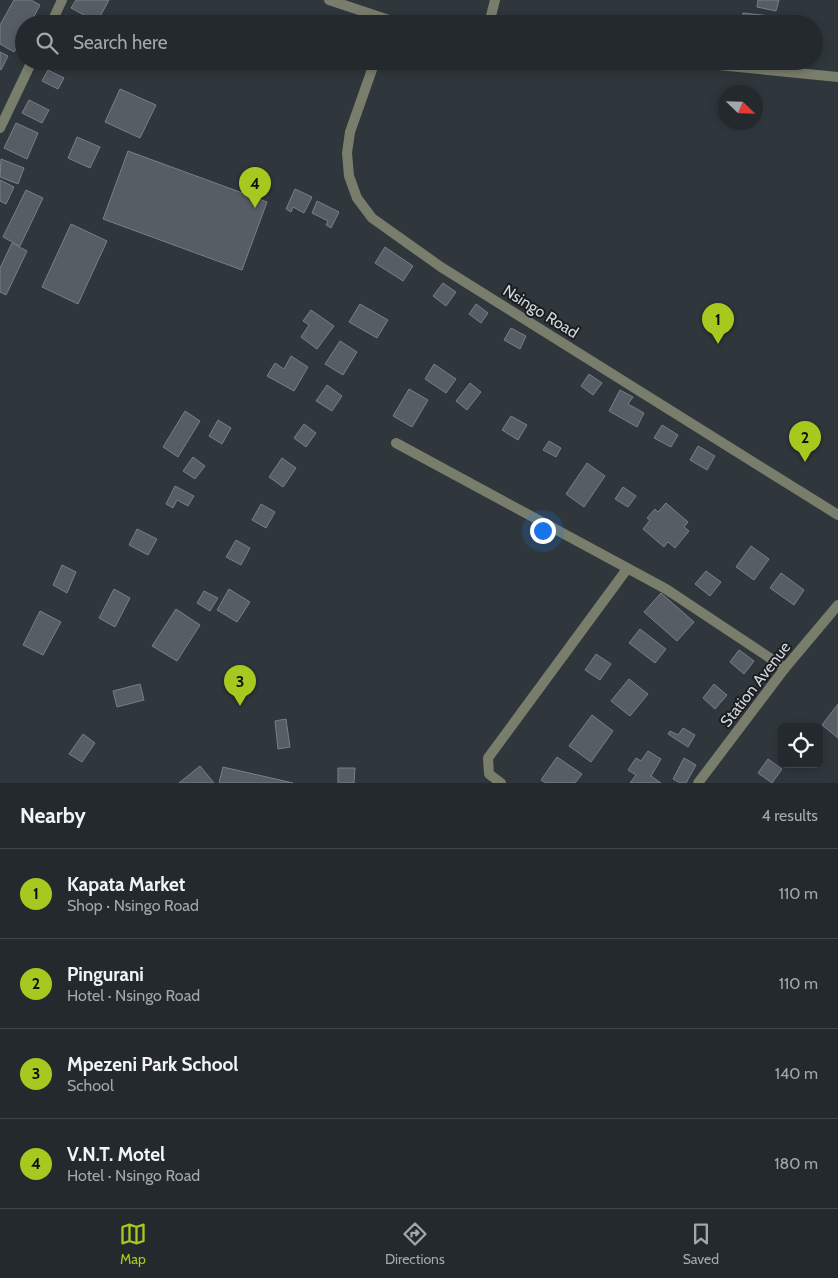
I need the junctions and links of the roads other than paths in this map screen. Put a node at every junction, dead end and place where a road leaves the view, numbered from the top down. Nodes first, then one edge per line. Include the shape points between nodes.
1 (62, 0) edge
2 (329, 0) edge
3 (495, 0) edge
4 (55, 15) edge
5 (369, 15) edge
6 (491, 15) edge
7 (28, 70) edge
8 (372, 70) edge
9 (768, 70) edge
10 (838, 77) edge
11 (0, 128) edge
12 (396, 443) dead end
13 (838, 515) edge
14 (627, 569) junction
15 (838, 605) edge
16 (785, 668) junction
17 (501, 783) edge
18 (698, 783) edge

1 - 4 street
2 - 5 street
3 - 6 street
7 - 11 street
8 - 13 street, Nsingo Road via 350,132 348,153 350,176 357,198 372,218 441,267
9 - 10 street
12 - 14 street
14 - 16 street via 666,588
14 - 17 street via 488,758 489,774
15 - 16 street, Station Avenue
16 - 18 street, Station Avenue

